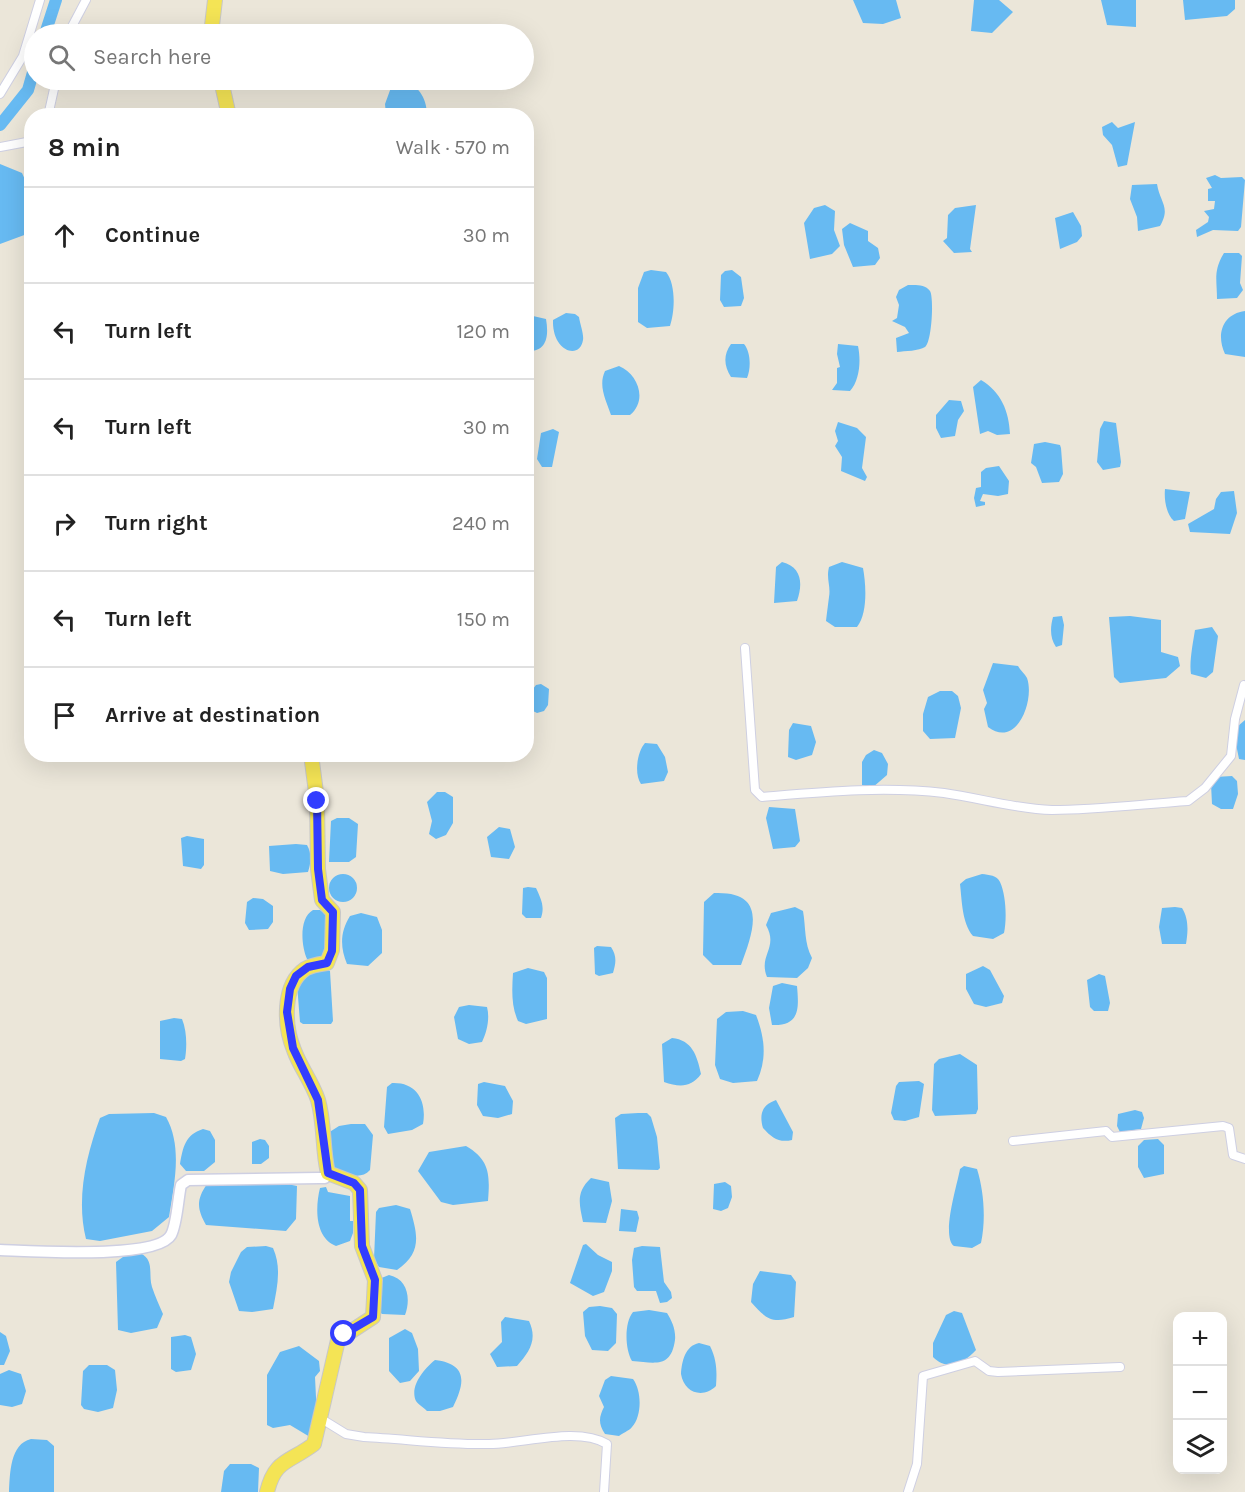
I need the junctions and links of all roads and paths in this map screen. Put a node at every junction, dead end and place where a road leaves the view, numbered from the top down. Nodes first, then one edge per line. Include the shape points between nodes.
1 (40, 0) edge
2 (86, 0) edge
3 (215, 0) edge
4 (32, 24) edge
5 (73, 24) edge
6 (212, 24) edge
7 (24, 50) edge
8 (54, 90) edge
9 (223, 90) edge
10 (0, 94) edge
11 (50, 108) edge
12 (227, 108) edge
13 (24, 142) edge
14 (0, 147) edge
15 (745, 648) dead end
16 (1244, 685) edge
17 (312, 762) edge
18 (1013, 1141) dead end
19 (1245, 1159) edge
20 (328, 1173) junction
21 (0, 1250) edge
22 (1120, 1367) dead end
23 (320, 1418) junction
24 (267, 1492) edge
25 (604, 1492) edge
26 (908, 1492) edge

1 - 4 street
2 - 5 street
3 - 6 main road
7 - 10 street
8 - 11 street
9 - 12 main road
13 - 14 street
15 - 16 street via 755,790 762,797 894,790 1049,810 1188,801 1205,788 1231,756
17 - 20 main road via 318,869 322,900 333,912 332,951 327,963 308,967 296,976 287,1012 293,1048 318,1100
18 - 19 street via 1090,1132 1106,1131 1112,1137 1223,1126 1229,1128 1233,1155
20 - 21 street via 325,1178 188,1180 181,1185 171,1235 161,1244 135,1250
20 - 23 main road via 354,1183 360,1190 362,1246 373,1272 374,1303 373,1317 338,1340
22 - 26 street via 998,1372 975,1361 923,1376 917,1464
23 - 24 main road via 314,1444 271,1473
23 - 25 street via 346,1434 364,1437 489,1444 559,1437 597,1438 606,1444

